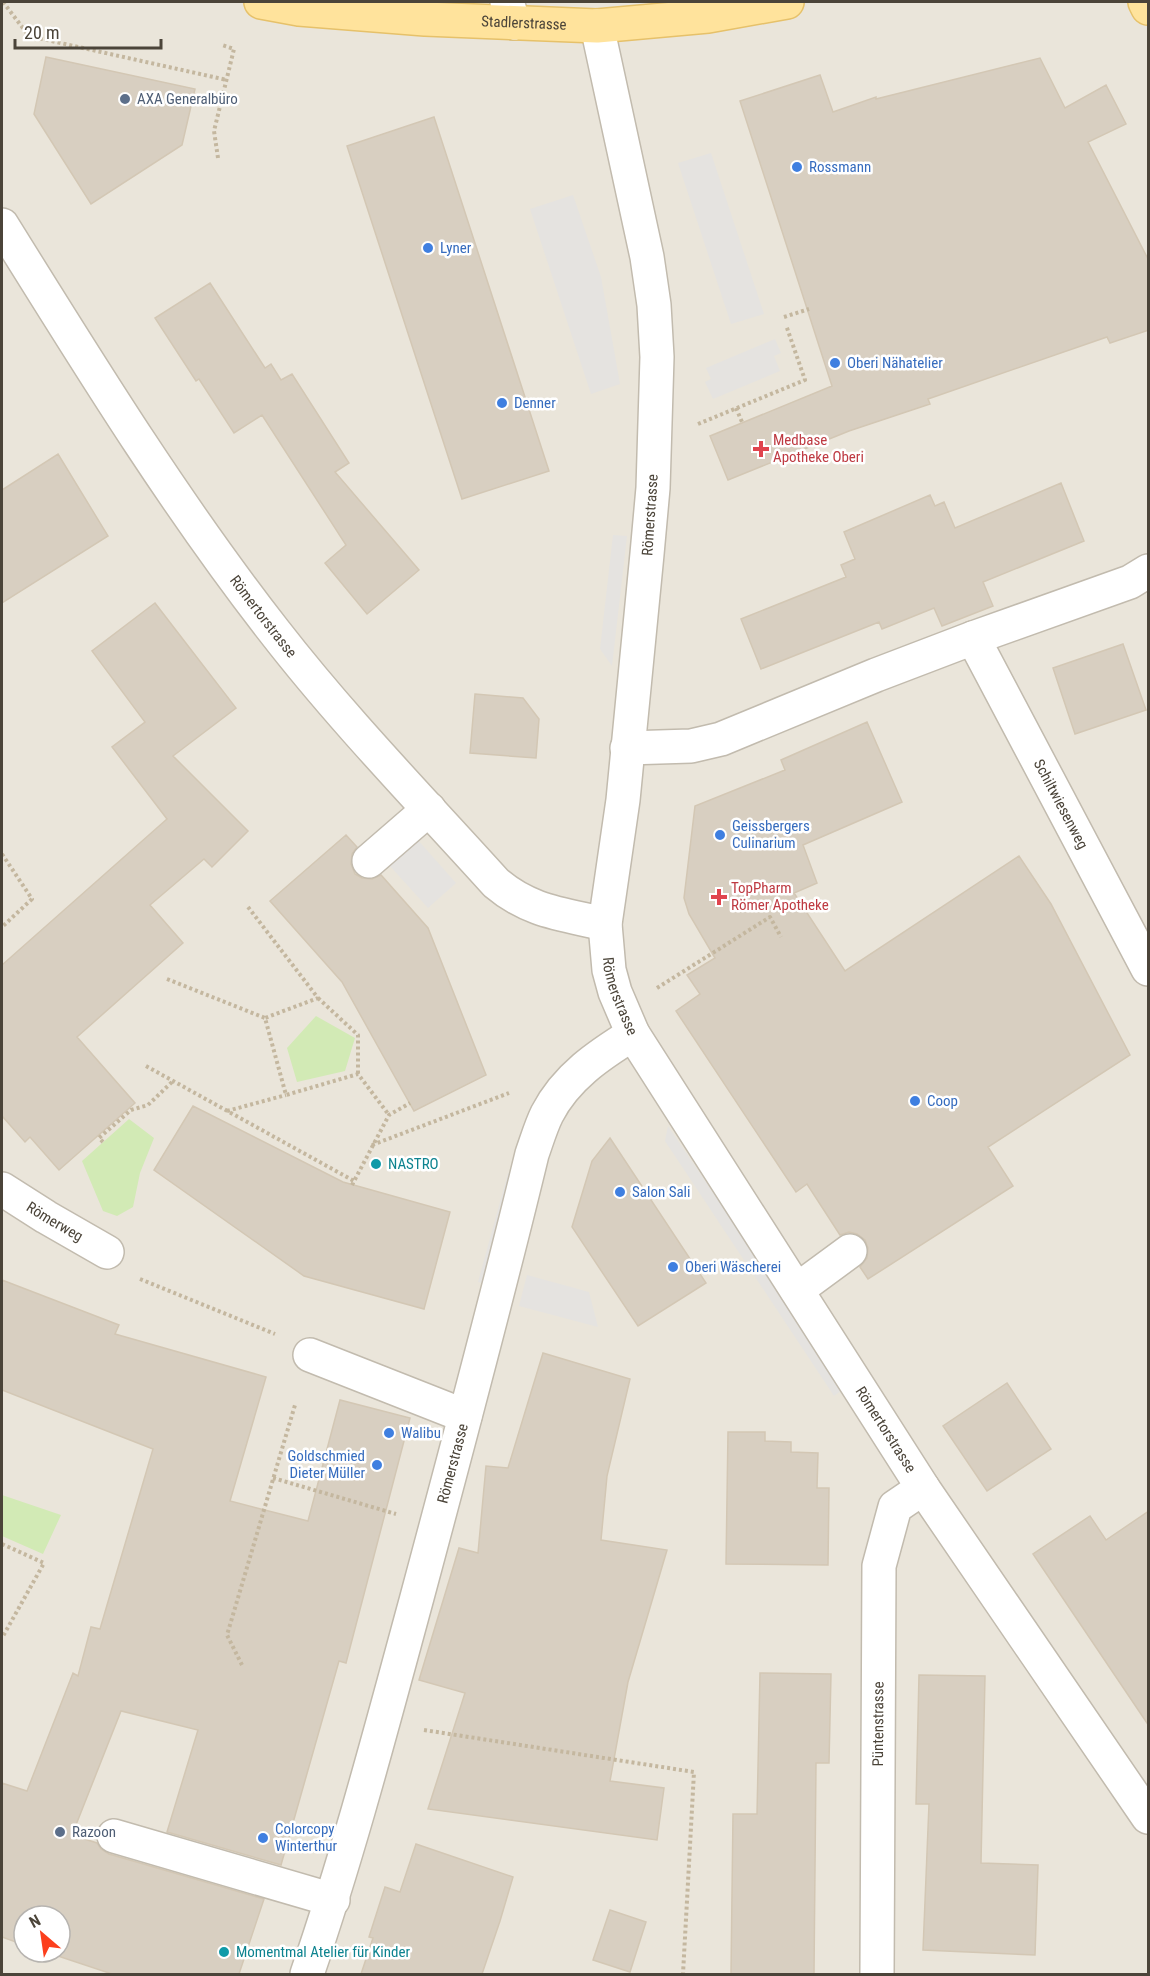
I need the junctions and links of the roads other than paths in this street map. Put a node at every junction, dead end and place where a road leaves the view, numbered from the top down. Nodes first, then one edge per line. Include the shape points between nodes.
1 (261, 2) edge
2 (787, 2) edge
3 (1146, 2) edge
4 (1149, 8) edge
5 (511, 12) edge
6 (597, 26) junction
7 (2, 225) edge
8 (1149, 571) edge
9 (973, 638) junction
10 (627, 748) junction
11 (429, 809) junction
12 (369, 861) dead end
13 (605, 924) junction
14 (1149, 969) edge
15 (633, 1034) junction
16 (2, 1189) edge
17 (850, 1251) dead end
18 (107, 1252) road end
19 (797, 1290) junction
20 (310, 1355) road end
21 (465, 1416) junction
22 (923, 1488) junction
23 (1149, 1817) edge
24 (114, 1836) dead end
25 (333, 1900) junction
26 (307, 1974) edge
27 (877, 1974) edge

1 - 5 main road, Stadlerstrasse via 425,19
2 - 6 main road, Stadlerstrasse via 708,16
3 - 4 main road
5 - 6 main road, Stadlerstrasse
6 - 10 street, Römerstrasse via 647,257 657,357 653,488
7 - 11 street, Römertorstrasse via 227,569 345,719
8 - 9 street via 1130,582
9 - 10 street via 721,739 691,746
9 - 14 street, Schiltwiesenweg
10 - 13 street, Römerstrasse
11 - 12 street
11 - 13 street, Römertorstrasse via 512,896 548,911
13 - 15 street, Römerstrasse via 609,970
15 - 19 street, Römertorstrasse
15 - 21 street, Römerstrasse via 571,1079 546,1115 532,1154
16 - 18 street, Römerweg
17 - 19 street
19 - 22 street, Römertorstrasse
20 - 21 street
21 - 25 street, Römerstrasse
22 - 23 street, Römertorstrasse
22 - 27 street, Püntenstrasse via 896,1507 879,1566
24 - 25 street
25 - 26 street, Römerstrasse

